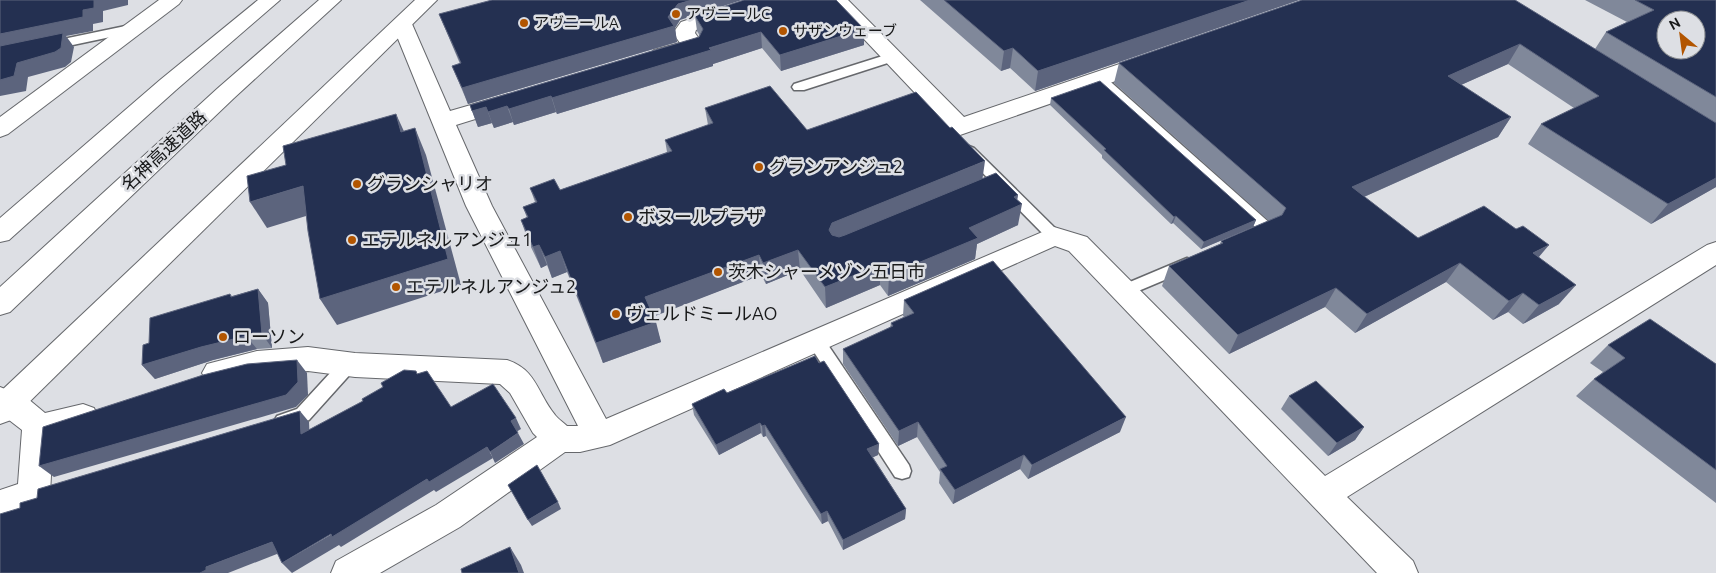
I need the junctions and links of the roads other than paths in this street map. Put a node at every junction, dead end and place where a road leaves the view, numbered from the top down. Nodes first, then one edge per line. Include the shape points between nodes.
1 (172, 0) edge
2 (270, 0) edge
3 (331, 0) edge
4 (426, 0) edge
5 (769, 0) edge
6 (837, 0) edge
7 (402, 24) junction
8 (135, 28) junction
9 (38, 48) edge
10 (1174, 53) edge
11 (892, 57) junction
12 (646, 60) edge
13 (1099, 79) junction
14 (799, 86) dead end
15 (526, 96) edge
16 (443, 120) junction
17 (960, 127) junction
18 (0, 129) edge
19 (1001, 182) junction
20 (983, 190) edge
21 (0, 233) edge
22 (1054, 236) junction
23 (1240, 241) edge
24 (1716, 252) edge
25 (1204, 256) edge
26 (1124, 291) junction
27 (0, 304) edge
28 (816, 341) junction
29 (348, 365) junction
30 (195, 380) edge
31 (3, 404) edge
32 (104, 410) edge
33 (266, 426) edge
34 (38, 427) junction
35 (600, 436) junction
36 (560, 439) junction
37 (902, 471) dead end
38 (1322, 495) junction
39 (0, 505) edge
40 (348, 573) edge
41 (1401, 573) edge

1 - 8 main road
2 - 21 main road
3 - 27 main road, 名神高速道路 via 226,93
4 - 7 main road
5 - 12 main road via 688,26 684,32 692,46
6 - 11 main road
7 - 16 main road
7 - 31 main road
8 - 9 lane
8 - 18 main road
10 - 13 main road
11 - 14 lane
11 - 17 main road
13 - 17 main road
13 - 23 lane via 1267,229
15 - 16 main road
16 - 35 main road via 479,206
17 - 19 lane via 960,141
19 - 20 lane
19 - 22 lane
22 - 26 main road via 1078,244
22 - 28 main road
24 - 38 main road
25 - 26 lane
26 - 38 main road
28 - 35 main road
28 - 37 lane
29 - 30 main road via 308,360 256,363
29 - 33 lane via 303,415
29 - 36 main road via 507,372 520,384 544,424
31 - 34 main road via 29,415
32 - 34 main road via 68,422
34 - 39 main road via 43,491
35 - 36 main road
36 - 40 main road via 448,516
38 - 41 main road

